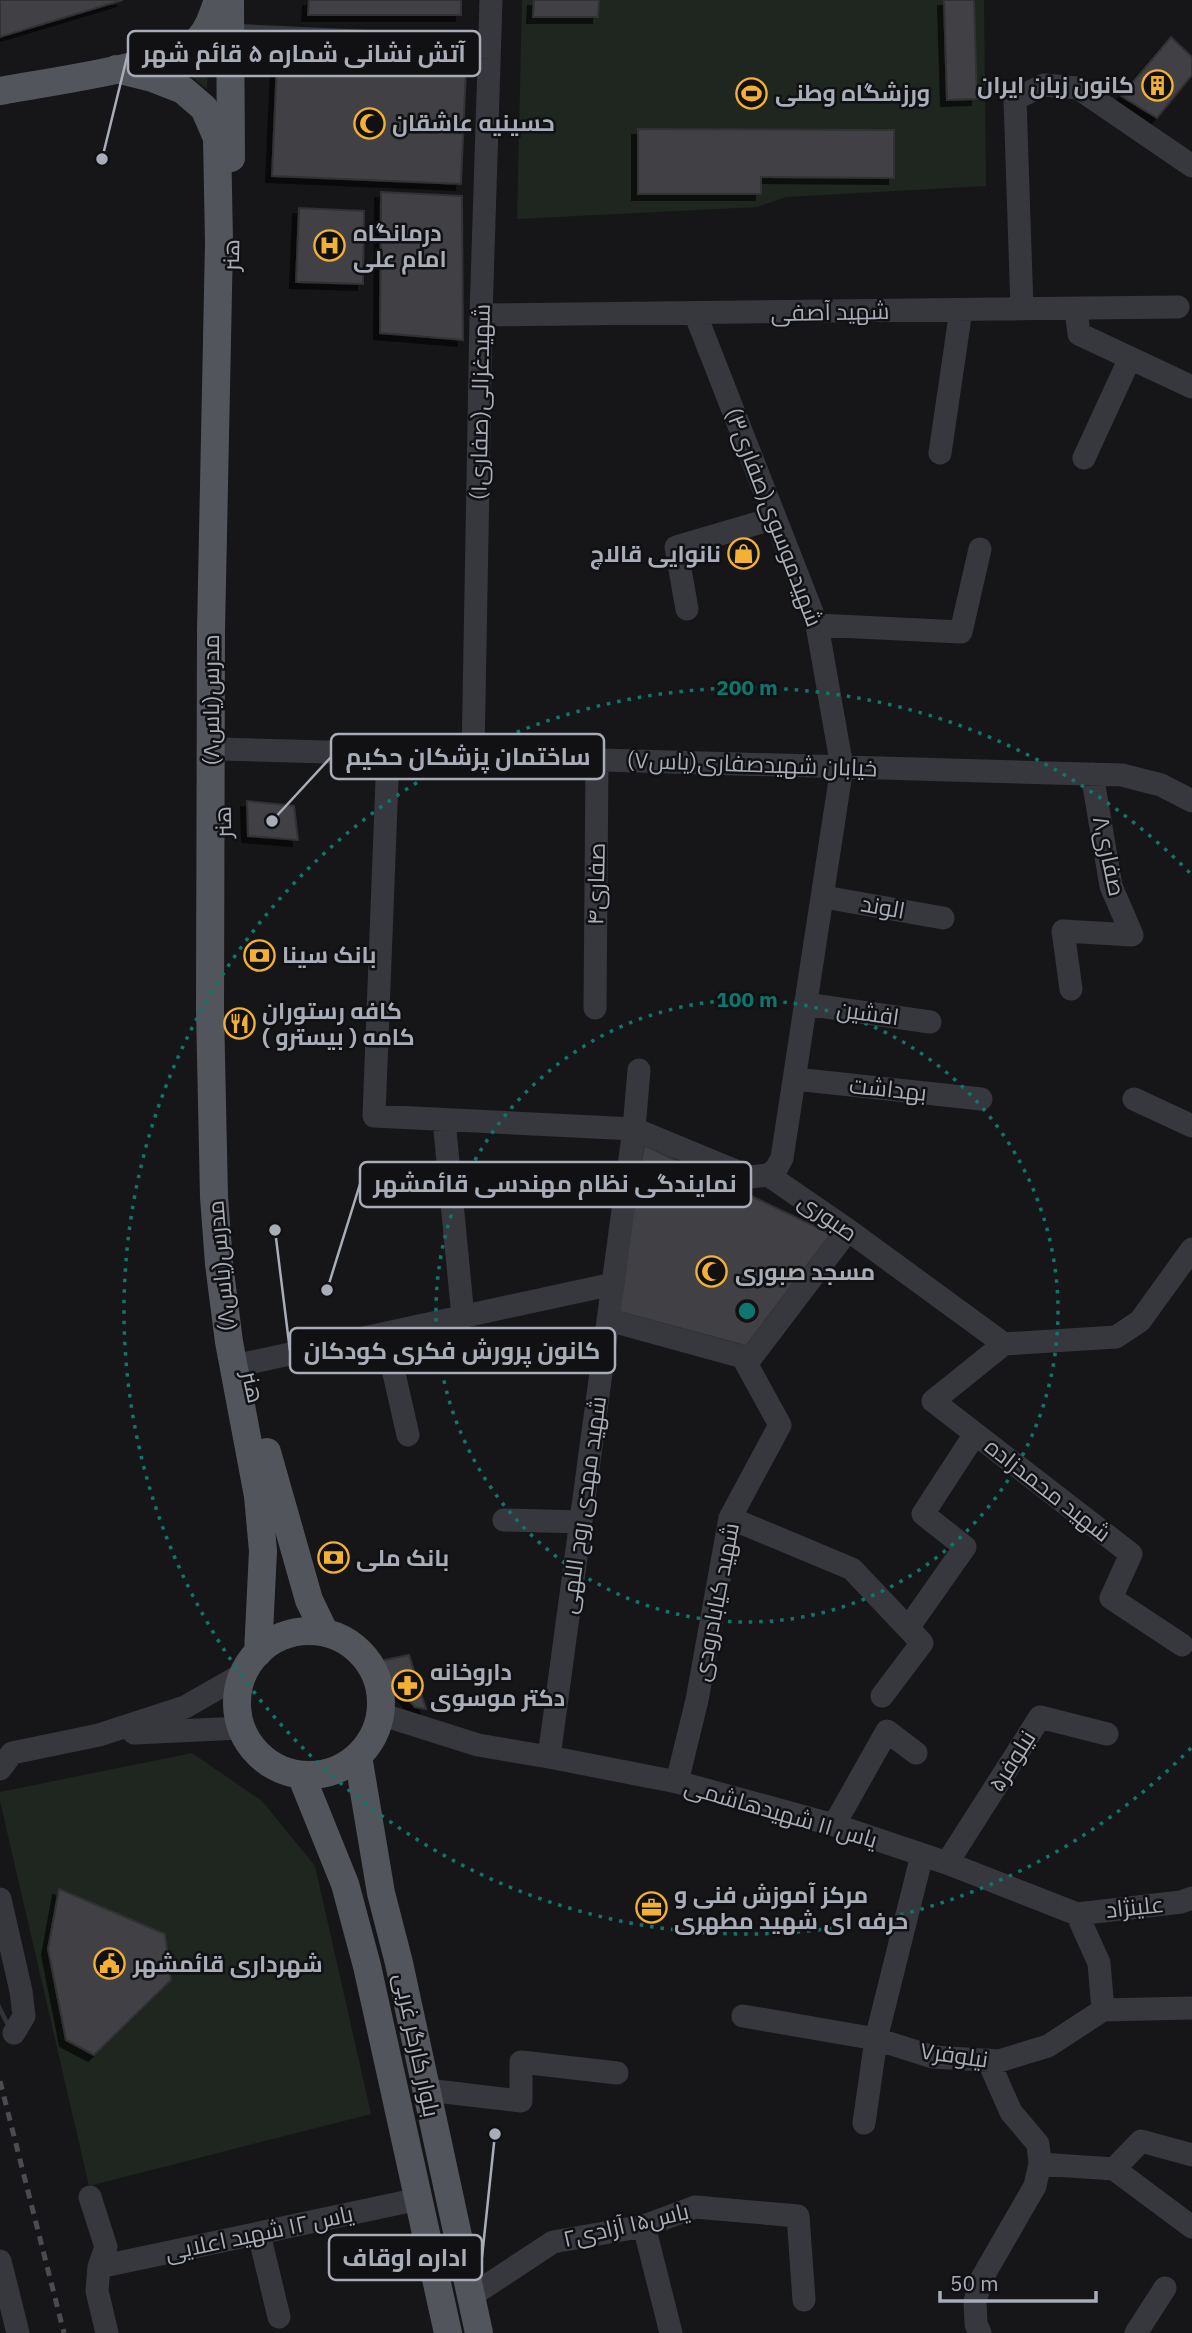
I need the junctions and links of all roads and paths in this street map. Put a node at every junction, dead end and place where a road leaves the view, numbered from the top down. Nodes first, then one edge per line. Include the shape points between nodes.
1 (218, 0) edge
2 (230, 0) edge
3 (491, 0) edge
4 (229, 35) junction
5 (489, 47) junction
6 (116, 69) junction
7 (0, 91) edge
8 (1192, 166) edge
9 (1178, 307) dead end
10 (1022, 309) junction
11 (1076, 309) junction
12 (961, 310) junction
13 (695, 313) junction
14 (481, 316) junction
15 (1130, 358) junction
16 (1192, 387) edge
17 (940, 453) dead end
18 (1084, 458) dead end
19 (775, 518) junction
20 (980, 549) dead end
21 (687, 609) dead end
22 (817, 625) junction
23 (222, 749) junction
24 (388, 754) junction
25 (473, 756) junction
26 (597, 760) junction
27 (842, 766) junction
28 (1092, 774) junction
29 (1192, 802) edge
30 (824, 897) junction
31 (943, 918) dead end
32 (1071, 989) dead end
33 (805, 1004) junction
34 (595, 1009) dead end
35 (930, 1022) dead end
36 (639, 1070) dead end
37 (794, 1079) junction
38 (981, 1099) dead end
39 (1134, 1099) dead end
40 (444, 1119) junction
41 (1192, 1126) edge
42 (634, 1129) junction
43 (768, 1175) junction
44 (848, 1230) junction
45 (1191, 1250) edge
46 (613, 1283) junction
47 (463, 1317) junction
48 (608, 1320) junction
49 (385, 1334) junction
50 (1004, 1344) junction
51 (742, 1356) junction
52 (248, 1363) junction
53 (975, 1434) junction
54 (408, 1435) dead end
55 (730, 1518) junction
56 (504, 1520) dead end
57 (580, 1522) junction
58 (908, 1628) junction
59 (324, 1632) junction
60 (1182, 1645) dead end
61 (250, 1664) junction
62 (882, 1696) dead end
63 (380, 1714) junction
64 (241, 1728) junction
65 (1107, 1734) dead end
66 (99, 1735) junction
67 (916, 1753) dead end
68 (358, 1756) junction
69 (549, 1756) junction
70 (0, 1769) edge
71 (301, 1775) junction
72 (677, 1783) junction
73 (834, 1825) junction
74 (922, 1854) junction
75 (947, 1863) junction
76 (1192, 1898) edge
77 (0, 1899) edge
78 (1077, 1914) junction
79 (21, 1992) junction
80 (1192, 2008) edge
81 (1103, 2010) junction
82 (4, 2012) dead end
83 (743, 2016) dead end
84 (13, 2034) dead end
85 (876, 2039) junction
86 (988, 2060) junction
87 (617, 2073) dead end
88 (427, 2090) junction
89 (397, 2097) junction
90 (864, 2123) dead end
91 (1192, 2155) edge
92 (1040, 2164) junction
93 (1114, 2169) junction
94 (90, 2197) dead end
95 (419, 2199) junction
96 (644, 2226) junction
97 (1192, 2227) edge
98 (258, 2234) junction
99 (0, 2261) edge
100 (99, 2267) junction
101 (1166, 2288) dead end
102 (471, 2296) junction
103 (804, 2300) dead end
104 (279, 2318) dead end
105 (18, 2333) edge
106 (107, 2333) edge
107 (448, 2333) edge
108 (479, 2333) edge
109 (671, 2333) edge
110 (980, 2333) edge
111 (1136, 2333) edge

1 - 6 main road, مدرس(یاس۸) via 206,30 189,48
2 - 4 main road, هنر
3 - 5 street, شهیدغزالی(صفاری۱)
4 - 5 street
4 - 23 main road, هنر via 232,223
5 - 14 street, شهیدغزالی(صفاری۱)
6 - 7 main road, مدرس(یاس۸)
6 - 61 main road, مدرس(یاس۸) via 183,90 204,108 217,138 211,644 214,1197 229,1342 258,1496 263,1551
8 - 10 street via 1078,88 1044,85 1015,99
9 - 11 street, شهید آصفی
10 - 11 street, شهید آصفی
10 - 12 street, شهید آصفی
11 - 15 street via 1079,334
12 - 13 street, شهید آصفی
12 - 17 street
13 - 14 street, شهید آصفی
13 - 19 street, شهیدموسوی(صفاری۳)
14 - 25 street, شهیدغزالی(صفاری۱)
15 - 16 street
15 - 18 street
19 - 21 street via 676,547
19 - 22 street, شهیدموسوی(صفاری۳)
20 - 22 street via 961,632
22 - 27 street, شهیدموسوی(صفاری۳)
23 - 24 street, خیابان شهیدصفاری(یاس۷)
23 - 52 main road, هنر via 229,1190
24 - 25 street, خیابان شهیدصفاری(یاس۷)
24 - 40 street, صبوری via 374,1116
25 - 26 street, خیابان شهیدصفاری(یاس۷)
26 - 27 street, خیابان شهیدصفاری(یاس۷)
26 - 34 street, صفاری۴
27 - 28 street, خیابان شهیدصفاری(یاس۷)
27 - 30 street, شهیدموسوی(صفاری۳)
28 - 29 street, خیابان شهیدصفاری(یاس۷) via 1122,775 1161,785
28 - 32 street, صفاری۸ via 1111,886 1132,935 1063,932
30 - 31 street, الوند
30 - 33 street, شهیدموسوی(صفاری۳)
33 - 35 street, افشین
33 - 37 street, شهیدموسوی(صفاری۳)
36 - 42 street, شهید مهدی روح اللهی
37 - 38 street, بهداشت
37 - 43 street, شهیدموسوی(صفاری۳) via 782,1158
39 - 41 street
40 - 42 street, صبوری
40 - 47 street
42 - 43 street, صبوری via 750,1177
42 - 46 street, شهید مهدی روح اللهی
43 - 44 street, صبوری
44 - 50 street, صبوری
44 - 51 street via 750,1359
45 - 50 street via 1140,1321 1116,1338
46 - 47 street
46 - 48 street, شهید مهدی روح اللهی
47 - 49 street
48 - 51 street
48 - 57 street, شهید مهدی روح اللهی
49 - 52 street
49 - 54 street
50 - 53 street, شهید محمدزاده via 933,1401
51 - 55 street, شهید کیابادرودی via 780,1425
52 - 59 main road, هنر via 271,1469 309,1600
53 - 58 street via 923,1514 965,1546
53 - 60 street, شهید محمدزاده via 1130,1554 1111,1598
55 - 58 street via 852,1569
55 - 72 street, شهید کیابادرودی
56 - 57 street
57 - 69 street, شهید مهدی روح اللهی
58 - 62 street via 922,1643
59 - 61 main road via 296,1631 269,1642
59 - 63 main road via 345,1639 362,1653 374,1671
61 - 64 main road via 238,1688
61 - 66 street via 185,1707
63 - 68 main road via 373,1737
63 - 69 street, یاس ۱۱ شهیدهاشمی via 478,1745
64 - 66 street
64 - 71 main road via 269,1763
65 - 75 street, نیلوفر۵ via 1040,1717
66 - 70 street via 12,1753
67 - 73 street via 887,1731
68 - 71 main road via 338,1769
68 - 88 main road, بلوار کارگر غربی via 381,1893
69 - 72 street, یاس ۱۱ شهیدهاشمی
71 - 89 main road, بلوار کارگر غربی via 345,1884
72 - 73 street, یاس ۱۱ شهیدهاشمی
73 - 74 street, یاس ۱۱ شهیدهاشمی
74 - 75 street, یاس ۱۱ شهیدهاشمی
74 - 85 street
75 - 78 street, یاس ۱۱ شهیدهاشمی
76 - 78 street, علینژاد
77 - 79 street
78 - 81 street via 1099,1963
79 - 82 street
79 - 84 street via 24,2016
80 - 81 street
81 - 86 street, نیلوفر۷ via 1048,2046
83 - 85 street, نیلوفر۷
85 - 86 street, نیلوفر۷ via 933,2057
85 - 90 street
86 - 92 street via 1011,2112 1038,2144
87 - 88 street via 521,2062 521,2101
88 - 89 main road
88 - 102 main road, بلوار کارگر غربی
89 - 95 main road, بلوار کارگر غربی
91 - 93 street via 1141,2141
92 - 93 street
92 - 110 street via 1035,2186 982,2278 975,2301
93 - 97 street
94 - 100 street via 106,2248
95 - 98 street, یاس ۱۲ شهید اعلایی
95 - 107 main road, بلوار کارگر غربی
96 - 102 street, یاس۱۵ آزادی۲ via 553,2242
96 - 103 street, یاس۱۵ آزادی۲ via 695,2207 798,2216
96 - 109 street
98 - 100 street, یاس ۱۲ شهید اعلایی
98 - 104 street
99 - 105 street
100 - 106 street via 97,2291
101 - 111 street
102 - 108 main road, بلوار کارگر غربی

